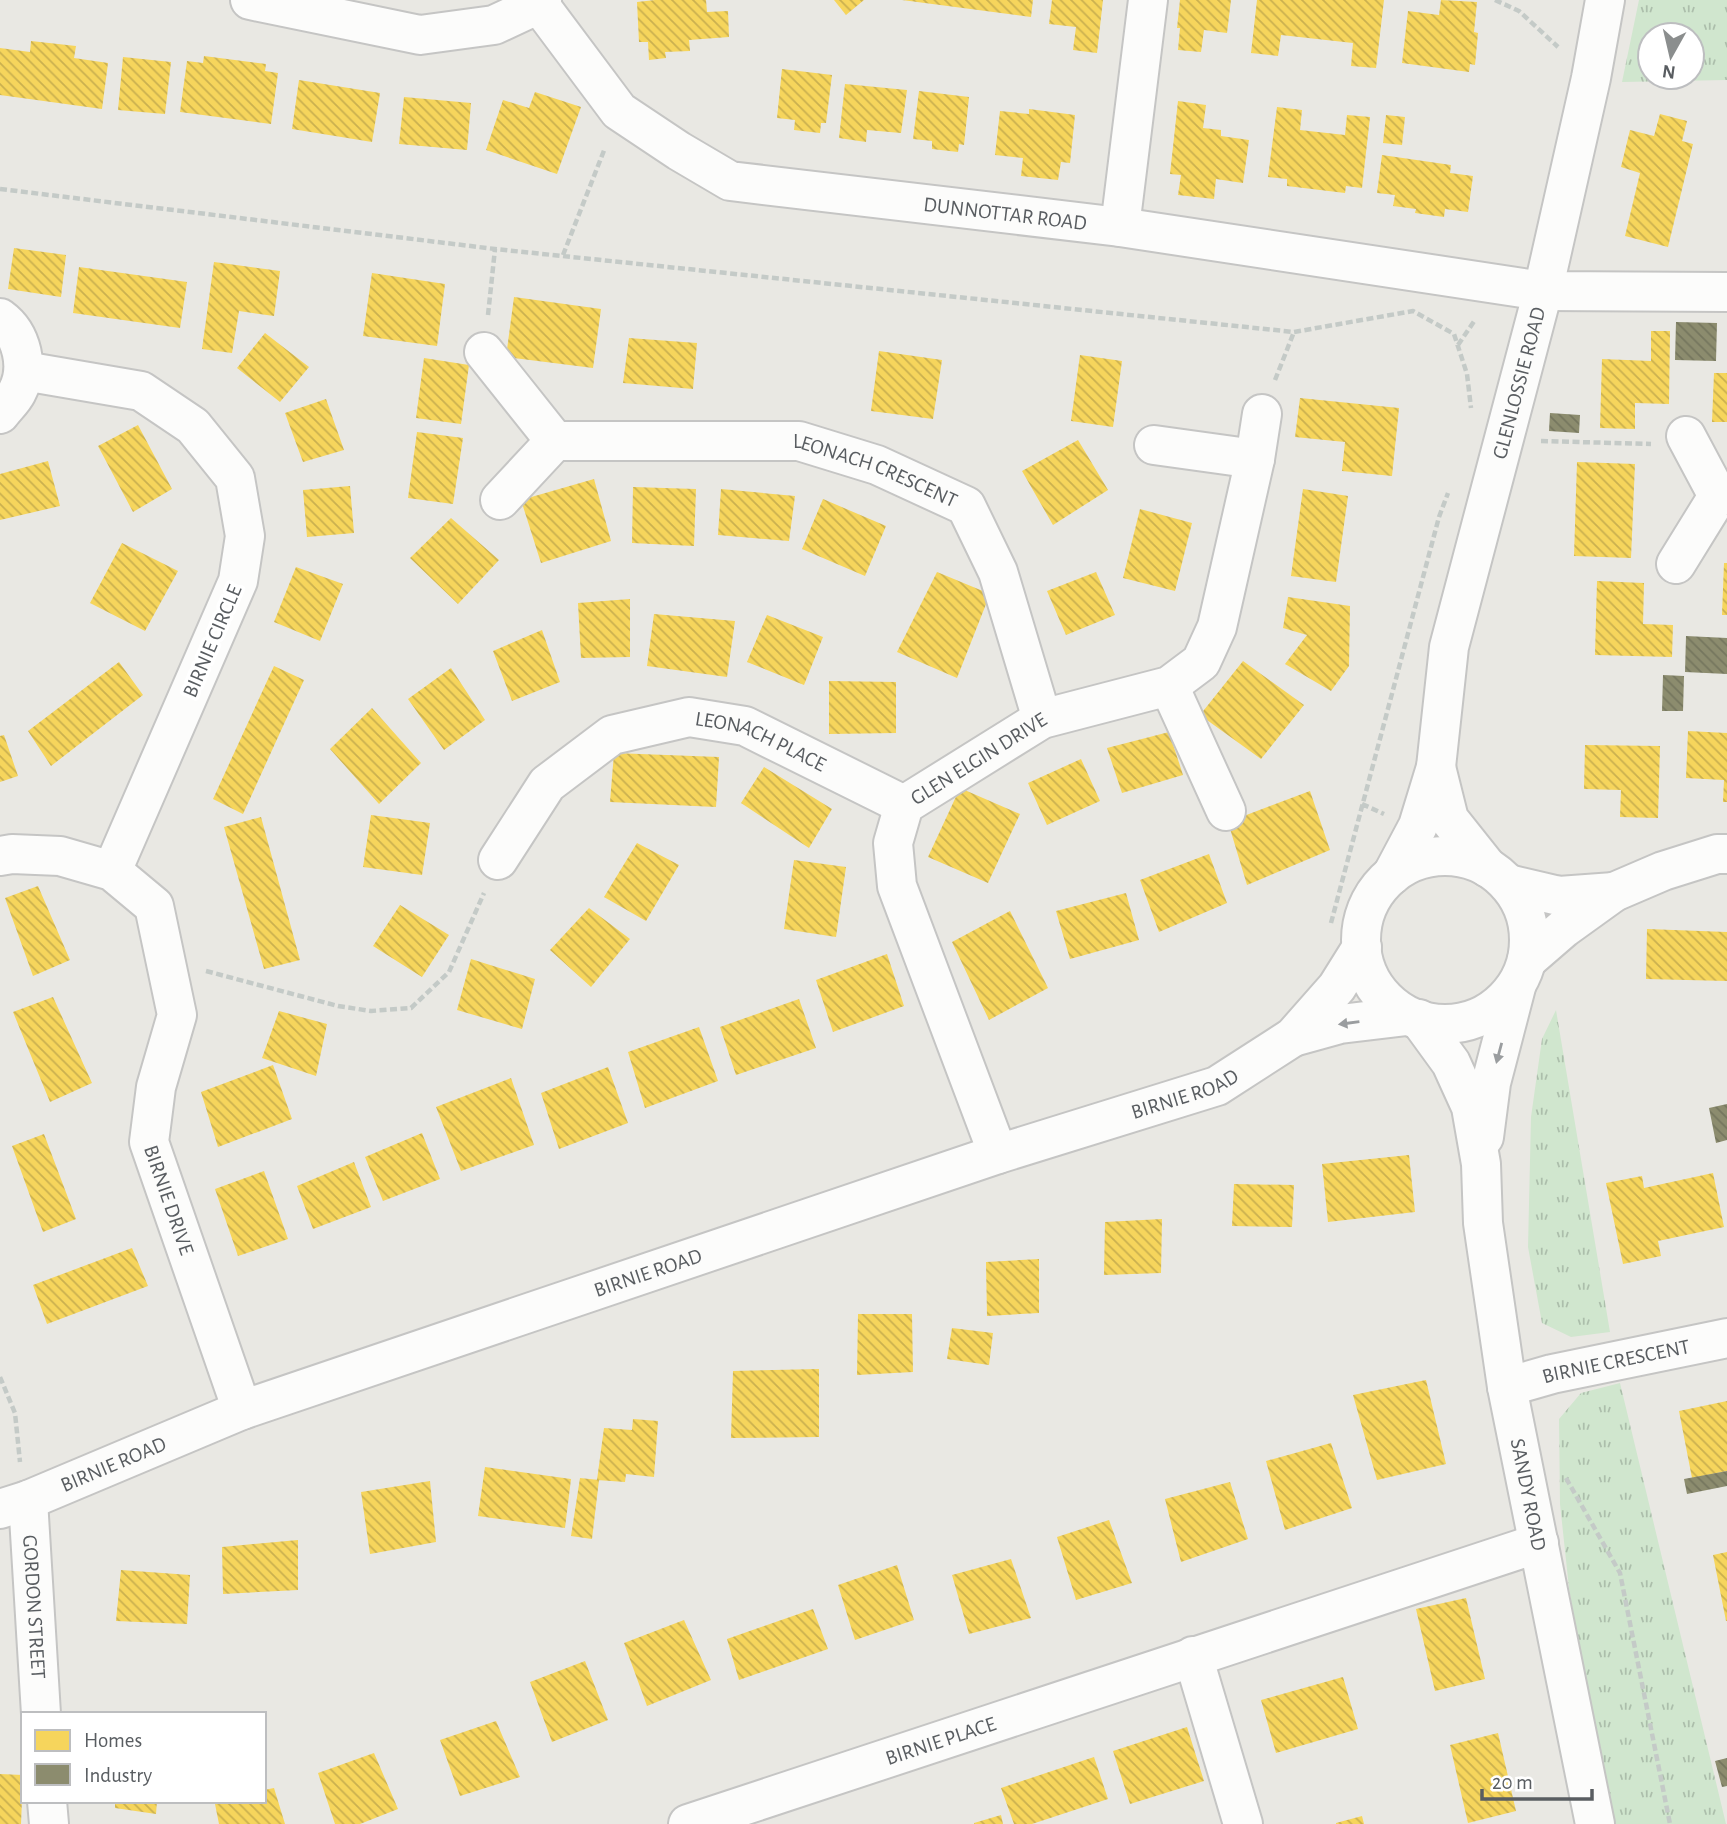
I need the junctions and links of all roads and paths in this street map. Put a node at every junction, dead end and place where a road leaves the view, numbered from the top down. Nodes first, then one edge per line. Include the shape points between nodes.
1 (250, 0) edge
2 (1148, 0) edge
3 (1495, 0) edge
4 (1605, 0) edge
5 (541, 2) edge
6 (1591, 78) junction
7 (619, 111) junction
8 (0, 189) edge
9 (1120, 227) junction
10 (495, 249) junction
11 (564, 255) junction
12 (1543, 291) junction
13 (1727, 292) edge
14 (0, 318) edge
15 (1294, 332) junction
16 (484, 352) joint
17 (24, 371) junction
18 (1471, 413) dead end
19 (0, 414) edge
20 (1262, 414) joint
21 (1504, 440) junction
22 (555, 441) junction
23 (1688, 441) joint
24 (1154, 445) dead end
25 (1255, 459) junction
26 (1448, 491) dead end
27 (1722, 495) edge
28 (500, 500) dead end
29 (1676, 564) dead end
30 (1169, 686) junction
31 (1041, 719) junction
32 (1436, 767) junction
33 (904, 805) junction
34 (1226, 811) dead end
35 (1727, 854) edge
36 (0, 856) edge
37 (498, 860) joint
38 (112, 872) junction
39 (1392, 875) junction
40 (1498, 876) junction
41 (1614, 892) junction
42 (1345, 937) junction
43 (167, 961) junction
44 (1522, 973) junction
45 (1413, 1018) junction
46 (1293, 1037) junction
47 (998, 1154) junction
48 (1481, 1164) junction
49 (1727, 1338) edge
50 (0, 1377) edge
51 (1507, 1387) junction
52 (242, 1410) junction
53 (1567, 1479) dead end
54 (14, 1505) edge
55 (1539, 1543) junction
56 (1193, 1656) junction
57 (41, 1712) edge
58 (47, 1803) edge
59 (49, 1824) edge
60 (688, 1824) edge
61 (1243, 1824) edge
62 (1595, 1824) edge
63 (1670, 1824) edge

1 - 5 street via 420,35 494,25
2 - 9 street
3 - 6 path via 1519,11
4 - 6 street, GLENLOSSIE ROAD
5 - 7 street, DUNNOTTAR ROAD
6 - 12 street, GLENLOSSIE ROAD
7 - 9 street, DUNNOTTAR ROAD via 730,181
7 - 11 path
8 - 10 path
9 - 12 street, DUNNOTTAR ROAD
10 - 11 path
10 - 16 path
11 - 15 path
12 - 13 street, DUNNOTTAR ROAD
12 - 21 street, GLENLOSSIE ROAD
14 - 17 street via 20,344
15 - 18 path via 1413,311 1454,334 1468,374
15 - 20 path
16 - 22 street
17 - 19 street via 17,392
17 - 38 street, BIRNIE CIRCLE via 141,391 193,426 235,478 245,536 238,581
20 - 25 street, GLEN ELGIN DRIVE
21 - 23 path
21 - 32 street, GLENLOSSIE ROAD via 1449,647
22 - 28 street
22 - 31 street, LEONACH CRESCENT via 799,441 877,465 966,506 999,572
23 - 27 street
24 - 25 street
25 - 30 street, GLEN ELGIN DRIVE via 1217,627 1200,662
26 - 42 path
27 - 29 street
30 - 31 street, GLEN ELGIN DRIVE
30 - 34 street
31 - 33 street, GLEN ELGIN DRIVE
32 - 39 street, GLENLOSSIE ROAD via 1418,826
32 - 40 street, GLENLOSSIE ROAD via 1450,819
33 - 37 street, LEONACH PLACE via 745,726 689,717 612,735 547,784
33 - 47 street, GLEN ELGIN DRIVE via 893,843 897,886
35 - 41 street via 1663,871
36 - 38 street, BIRNIE DRIVE via 60,856
37 - 43 path via 449,972 411,1008 371,1011 338,1006
38 - 43 street, BIRNIE DRIVE via 154,906
39 - 40 street via 1413,862 1438,856 1464,858
39 - 42 street
40 - 41 street via 1559,896
40 - 44 street via 1522,906 1529,931
41 - 44 street via 1564,928
42 - 45 street via 1387,1001
42 - 46 street, BIRNIE ROAD via 1337,988
43 - 52 street, BIRNIE DRIVE via 177,1015 156,1087 149,1142
44 - 45 street via 1496,1008 1470,1021 1431,1024
44 -> 48 street, SANDY ROAD via 1491,1083
45 -> 46 street, BIRNIE ROAD via 1340,1024
45 - 48 street, SANDY ROAD via 1451,1063 1471,1107
46 - 47 street, BIRNIE ROAD via 1217,1086
47 - 52 street, BIRNIE ROAD
48 - 51 street, SANDY ROAD via 1483,1223
49 - 51 street, BIRNIE CRESCENT
50 - 54 path via 15,1413 23,1487
51 - 55 street, SANDY ROAD
52 - 54 street, BIRNIE ROAD
53 - 63 path via 1620,1573
54 - 57 street, GORDON STREET
55 - 56 street, BIRNIE PLACE
55 - 62 street, SANDY ROAD
56 - 60 street, BIRNIE PLACE
56 - 61 street
58 - 59 street

